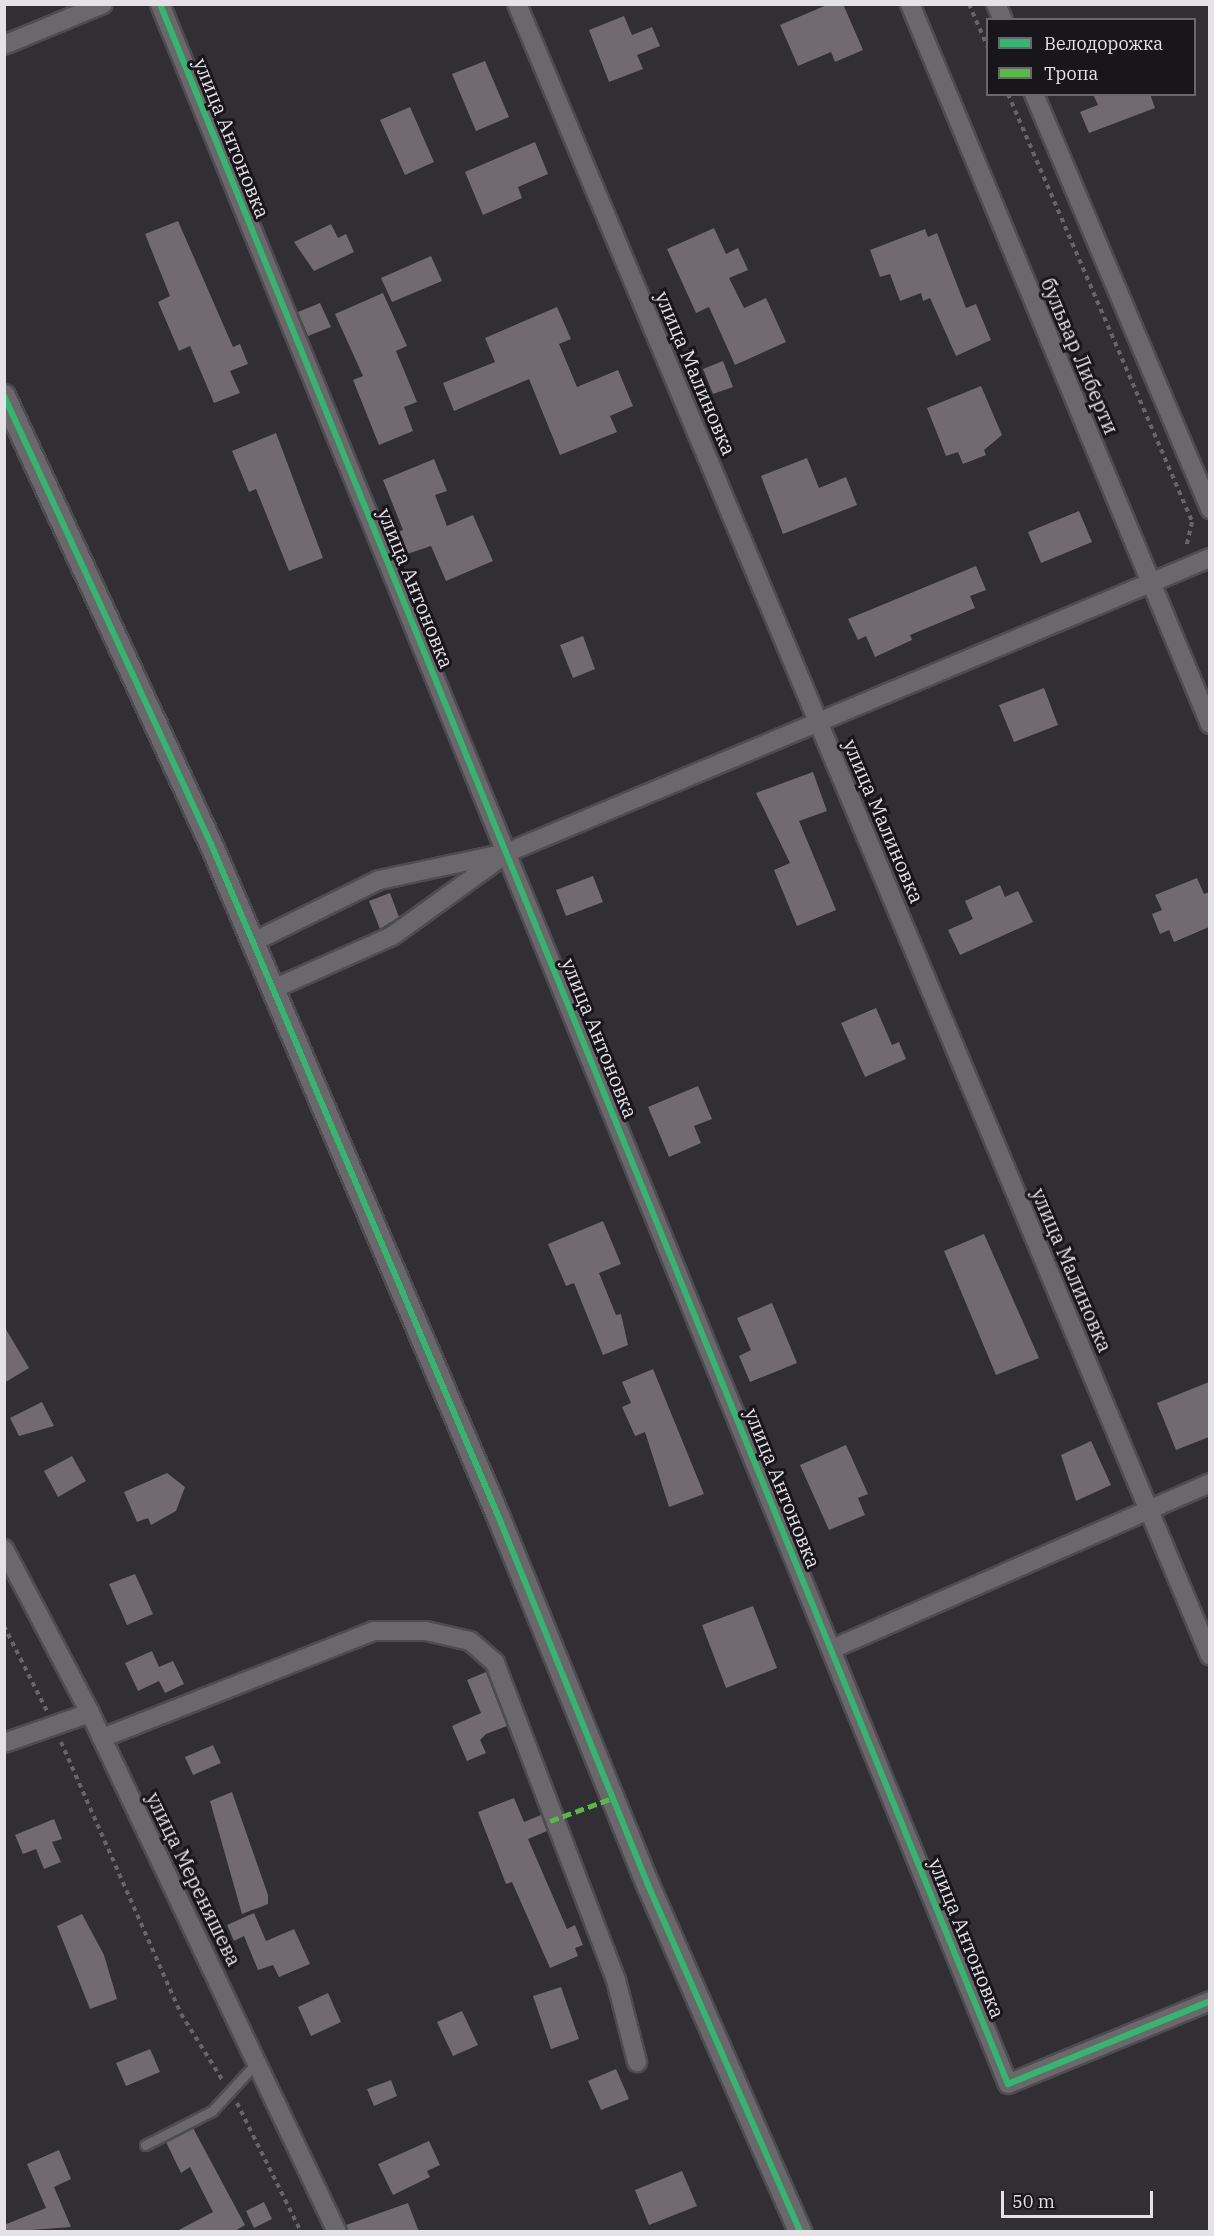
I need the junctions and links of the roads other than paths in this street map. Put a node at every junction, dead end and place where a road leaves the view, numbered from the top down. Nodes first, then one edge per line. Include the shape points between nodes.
1 (103, 4) edge
2 (160, 4) edge
3 (517, 4) edge
4 (910, 4) edge
5 (996, 4) edge
6 (1002, 18) edge
7 (4, 45) edge
8 (1035, 96) edge
9 (4, 396) edge
10 (1209, 509) edge
11 (1209, 558) edge
12 (1151, 583) junction
13 (1209, 724) edge
14 (820, 725) junction
15 (507, 853) junction
16 (253, 942) junction
17 (273, 989) junction
18 (1209, 1483) edge
19 (1148, 1510) junction
20 (4, 1549) edge
21 (832, 1649) junction
22 (1209, 1656) edge
23 (90, 1713) junction
24 (102, 1738) junction
25 (4, 1743) edge
26 (1209, 2001) edge
27 (257, 2062) junction
28 (637, 2062) dead end
29 (146, 2145) dead end
30 (337, 2232) edge
31 (800, 2232) edge

1 - 7 street
2 - 15 street, улица Антоновка
3 - 14 street, улица Малиновка
4 - 12 street, бульвар Либерти
5 - 6 street
8 - 10 street
9 - 16 street
11 - 12 street
12 - 13 street, бульвар Либерти
12 - 14 street
14 - 15 street
14 - 19 street, улица Малиновка
15 - 16 street via 379,880
15 - 17 street via 392,936
15 - 21 street, улица Антоновка
16 - 17 street
17 - 31 street via 648,1885
18 - 19 street
19 - 21 street
19 - 22 street, улица Малиновка
20 - 23 street, улица Мереняшева
21 - 26 street, улица Антоновка via 1008,2084
23 - 24 street, улица Мереняшева
23 - 25 street
24 - 27 street, улица Мереняшева
24 - 28 street via 373,1631 426,1631 470,1641 495,1663 616,1980
27 - 29 lane via 213,2111
27 - 30 street, улица Мереняшева

